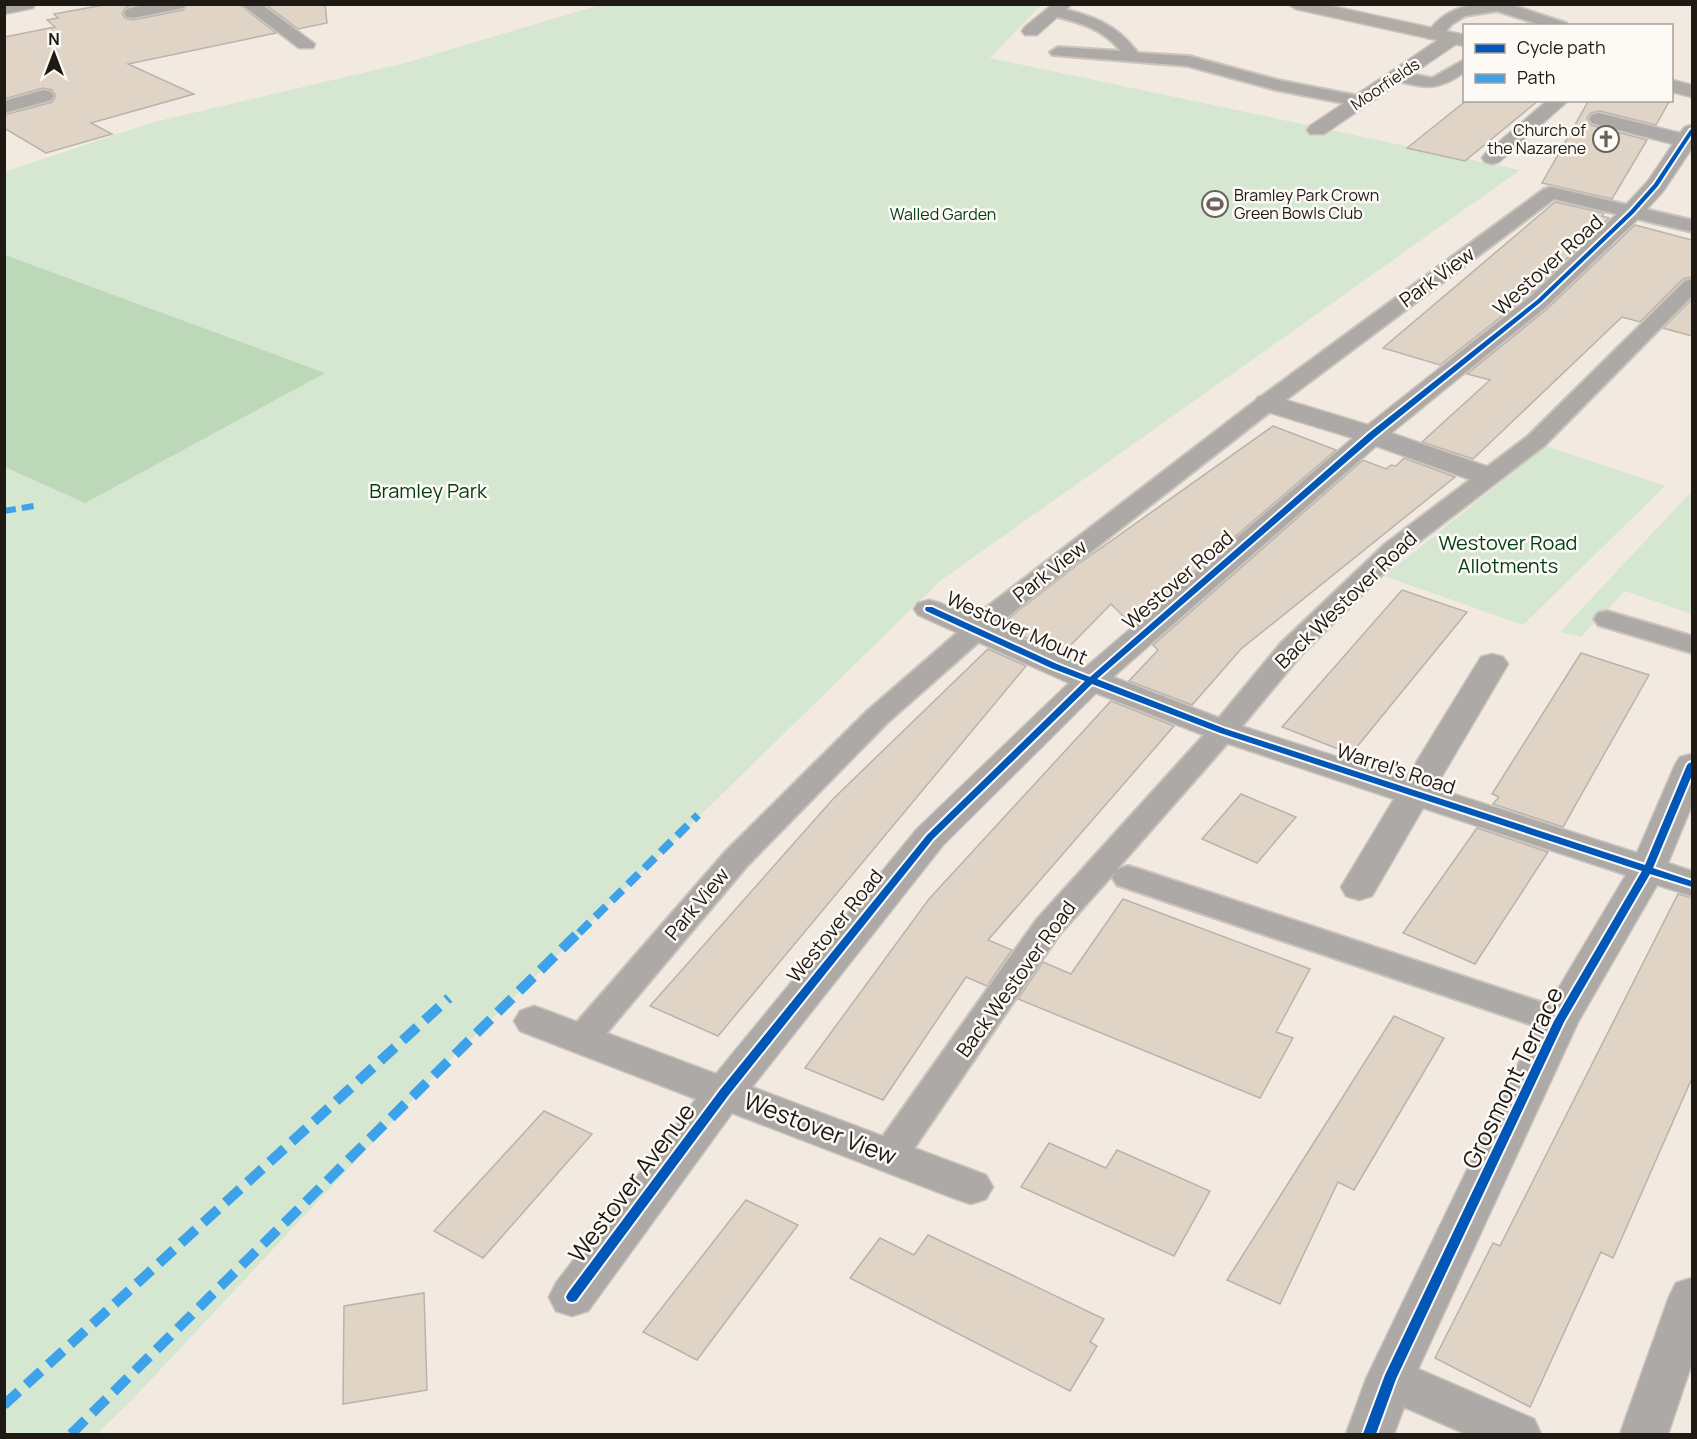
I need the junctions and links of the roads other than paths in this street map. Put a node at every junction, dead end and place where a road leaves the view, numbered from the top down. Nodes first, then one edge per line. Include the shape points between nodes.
1 (27, 4) edge
2 (177, 4) edge
3 (249, 4) edge
4 (1296, 4) edge
5 (1060, 8) edge
6 (4, 9) edge
7 (133, 13) dead end
8 (1556, 24) edge
9 (1031, 31) dead end
10 (1450, 38) edge
11 (306, 44) dead end
12 (1059, 52) dead end
13 (1133, 57) junction
14 (1463, 66) edge
15 (1396, 76) junction
16 (1673, 86) edge
17 (1692, 91) edge
18 (44, 96) dead end
19 (1358, 101) junction
20 (1558, 102) edge
21 (4, 107) edge
22 (1599, 119) dead end
23 (1317, 130) dead end
24 (1690, 138) edge
25 (1492, 158) dead end
26 (1632, 212) junction
27 (1692, 226) edge
28 (1692, 285) edge
29 (1267, 403) junction
30 (1372, 435) junction
31 (1487, 476) junction
32 (928, 609) dead end
33 (1607, 619) dead end
34 (977, 630) junction
35 (1692, 645) edge
36 (1492, 664) dead end
37 (1091, 680) junction
38 (1223, 732) junction
39 (1692, 765) edge
40 (1413, 794) junction
41 (1648, 869) junction
42 (1128, 877) dead end
43 (1692, 884) edge
44 (1359, 887) dead end
45 (534, 1021) dead end
46 (1559, 1022) junction
47 (582, 1039) junction
48 (724, 1093) junction
49 (889, 1156) junction
50 (971, 1187) dead end
51 (572, 1297) dead end
52 (1692, 1297) edge
53 (1390, 1379) junction
54 (1370, 1434) edge
55 (1517, 1434) edge
56 (1644, 1434) edge

1 - 6 street
2 - 7 street
3 - 11 street
4 - 10 main road
5 - 9 street
5 - 13 lane via 1095,21 1124,43
8 - 10 lane via 1498,6 1460,12 1447,21
10 - 15 street, Moorfields
12 - 13 lane
13 - 19 lane via 1189,61 1276,85
14 - 15 lane via 1439,83
15 - 19 street, Moorfields
16 - 17 main road
18 - 21 street
19 - 23 street, Moorfields
20 - 25 street
22 - 24 street
24 - 26 street, Westover Road
26 - 27 lane
26 - 29 lane, Park View via 1551,193
26 - 30 street, Westover Road via 1539,301
28 - 31 lane, Back Westover Road via 1536,441
29 - 30 street
29 - 34 lane, Park View
30 - 31 street
30 - 37 street, Westover Road
31 - 38 lane, Back Westover Road via 1395,549 1299,641
32 - 34 street, Westover Mount
33 - 35 lane
34 - 37 street, Westover Mount
34 - 47 lane, Park View via 878,717 736,859
36 - 40 street
37 - 38 street, Warrel's Road
37 - 48 street, Westover Road via 930,837
38 - 40 street, Warrel's Road
38 - 49 lane, Back Westover Road via 1048,927
39 - 41 street, Grosmont Terrace
40 - 41 street, Warrel's Road
40 - 44 street
41 - 43 street, Warrel's Road
41 - 46 street, Grosmont Terrace
42 - 46 lane
45 - 47 street, Westover View
46 - 53 street, Grosmont Terrace
47 - 48 street, Westover View
48 - 49 street, Westover View
48 - 51 street, Westover Avenue
49 - 50 street, Westover View
52 - 56 street
53 - 54 street, Grosmont Terrace
53 - 55 street

